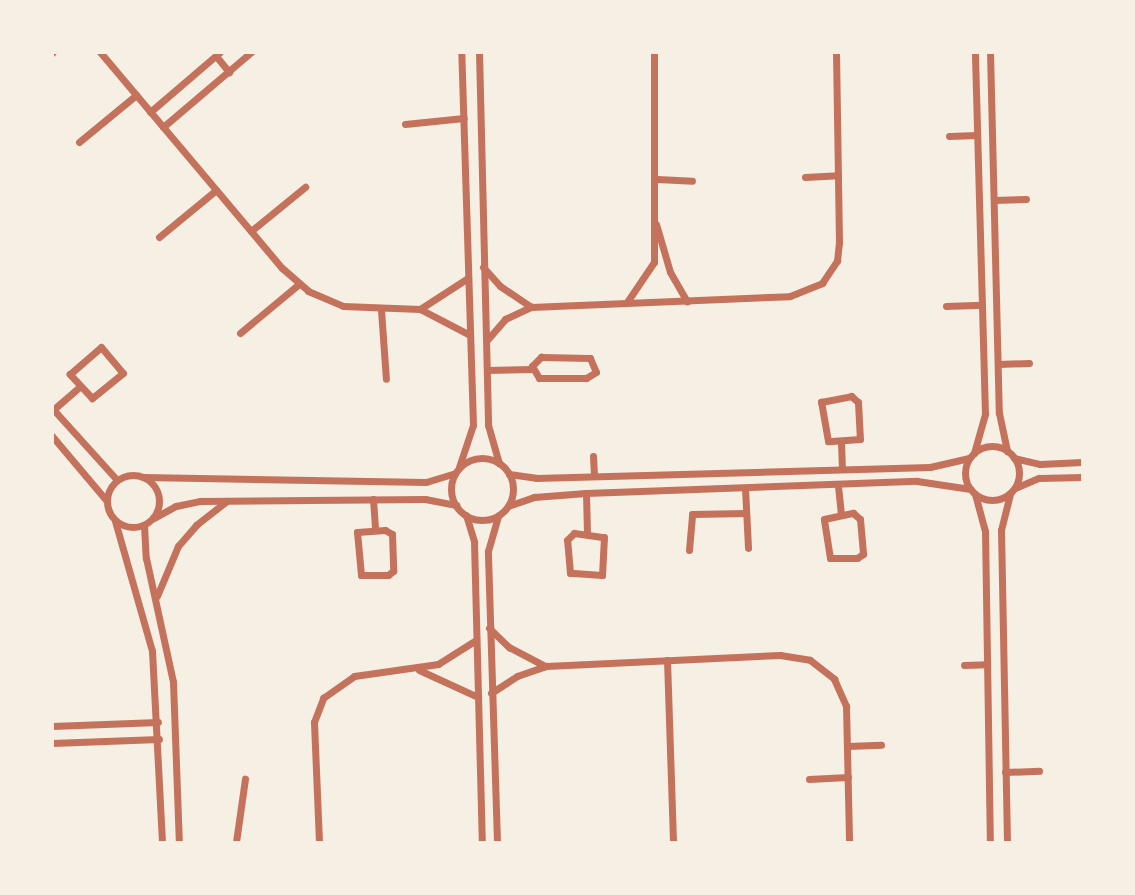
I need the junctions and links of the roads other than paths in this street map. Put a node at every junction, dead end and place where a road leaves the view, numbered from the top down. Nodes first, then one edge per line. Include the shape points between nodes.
1 (100, 52) edge
2 (251, 52) edge
3 (461, 52) edge
4 (479, 52) edge
5 (654, 52) edge
6 (836, 52) edge
7 (975, 52) edge
8 (990, 52) edge
9 (218, 54) edge
10 (229, 72) junction
11 (991, 84) junction
12 (975, 85) junction
13 (136, 96) junction
14 (150, 112) junction
15 (464, 118) junction
16 (405, 124) dead end
17 (163, 127) junction
18 (977, 135) junction
19 (949, 136) dead end
20 (79, 142) dead end
21 (838, 175) junction
22 (805, 177) dead end
23 (657, 179) junction
24 (692, 181) dead end
25 (305, 187) dead end
26 (216, 190) junction
27 (1026, 199) dead end
28 (994, 200) junction
29 (656, 224) junction
30 (251, 231) junction
31 (159, 237) dead end
32 (483, 267) junction
33 (468, 278) junction
34 (299, 284) junction
35 (687, 301) junction
36 (627, 302) junction
37 (982, 305) junction
38 (946, 306) dead end
39 (531, 307) junction
40 (419, 309) junction
41 (381, 310) junction
42 (240, 333) dead end
43 (470, 335) junction
44 (487, 340) junction
45 (1029, 363) dead end
46 (999, 364) junction
47 (532, 369) junction
48 (487, 370) junction
49 (386, 379) dead end
50 (79, 387) junction
51 (53, 409) edge
52 (999, 413) junction
53 (985, 414) junction
54 (473, 425) junction
55 (488, 425) junction
56 (52, 436) edge
57 (841, 442) junction
58 (1007, 450) junction
59 (593, 456) dead end
60 (972, 456) junction
61 (1014, 457) junction
62 (1083, 462) edge
63 (499, 463) junction
64 (842, 469) junction
65 (457, 470) junction
66 (509, 474) junction
67 (594, 476) junction
68 (143, 477) junction
69 (1083, 477) edge
70 (117, 480) junction
71 (838, 486) junction
72 (745, 488) junction
73 (972, 491) junction
74 (1012, 491) junction
75 (586, 493) junction
76 (373, 499) junction
77 (106, 500) junction
78 (228, 500) junction
79 (456, 505) junction
80 (508, 506) junction
81 (746, 513) junction
82 (841, 514) junction
83 (466, 515) junction
84 (498, 515) junction
85 (154, 518) junction
86 (115, 521) junction
87 (144, 526) junction
88 (375, 530) junction
89 (587, 533) junction
90 (748, 548) dead end
91 (689, 550) dead end
92 (488, 551) junction
93 (474, 552) junction
94 (488, 560) junction
95 (474, 561) junction
96 (157, 597) junction
97 (489, 628) junction
98 (476, 640) junction
99 (667, 660) junction
100 (964, 664) dead end
101 (987, 664) junction
102 (546, 666) junction
103 (415, 669) junction
104 (491, 694) junction
105 (478, 697) junction
106 (158, 722) junction
107 (52, 726) edge
108 (159, 739) junction
109 (52, 743) edge
110 (881, 745) dead end
111 (848, 746) junction
112 (177, 755) junction
113 (159, 756) junction
114 (1039, 771) dead end
115 (1005, 772) junction
116 (848, 777) junction
117 (245, 779) dead end
118 (809, 779) dead end
119 (162, 842) edge
120 (179, 842) edge
121 (236, 842) edge
122 (319, 842) edge
123 (482, 842) edge
124 (497, 842) edge
125 (673, 842) edge
126 (849, 842) edge
127 (990, 842) edge
128 (1007, 842) edge

1 - 13 street
2 - 10 street
3 - 15 street
4 - 32 street
5 - 23 street
6 - 21 street
7 - 12 street
8 - 11 street
9 - 10 street
9 - 14 street
10 - 17 street
11 - 12 street
11 - 28 street
12 - 18 street
13 - 14 street
13 - 20 street
14 - 17 street
15 - 16 street
15 - 33 street
17 - 26 street
18 - 19 street
18 - 37 street
21 - 22 street
21 - 35 street via 839,252 822,283 799,295
23 - 24 street
23 - 29 street
25 - 30 street
26 - 30 street
26 - 31 street
27 - 28 street
28 - 46 street
29 - 35 street via 670,272
29 - 36 street via 653,269
30 - 34 street
32 - 39 street
32 - 44 street
33 - 40 street
33 - 43 street
34 - 41 street via 330,303
34 - 42 street
35 - 36 street
36 - 39 street
37 - 38 street
37 - 53 street
39 - 44 street via 505,319
40 - 41 street
40 - 43 street
41 - 49 street
43 - 54 street
44 - 48 street
45 - 46 street
46 - 52 street
47 - 47 street via 539,378 586,378 597,368 586,357 541,357
47 - 48 street
48 - 55 street
50 - 50 street via 95,398 123,371 105,349 98,348 71,371
50 - 51 street
51 - 70 street
52 - 53 street
52 - 58 street
53 - 60 street
54 - 55 street
54 - 65 street
55 - 63 street
56 - 77 street
57 - 57 street via 855,441 861,434 854,396 828,397 821,402 825,438
57 - 64 street
58 - 60 street via 991,446
58 - 61 street
59 - 67 street
60 - 64 street via 930,467
60 - 73 street via 965,470
61 - 62 street via 1040,464
61 - 74 street via 1019,476
63 - 65 street via 478,458
63 - 66 street
64 - 67 street
65 - 68 street via 426,482
65 - 79 street via 451,493
66 - 67 street
66 - 80 street via 512,493
68 - 70 street
68 - 85 street via 159,495
69 - 74 street via 1039,478
70 - 77 street
71 - 72 street
71 - 73 street via 932,481
71 - 82 street
72 - 75 street
72 - 81 street
73 - 74 street via 993,500
73 - 101 street via 985,531
74 - 115 street via 1001,520
75 - 80 street via 534,497
75 - 89 street
76 - 78 street
76 - 79 street via 425,499
76 - 88 street
77 - 86 street
78 - 85 street via 188,502
78 - 96 street via 178,546
79 - 83 street
80 - 84 street
81 - 90 street
81 - 91 street via 692,514
82 - 82 street via 824,519 828,555 833,559 860,558 860,517
83 - 84 street via 478,519
83 - 93 street
84 - 92 street
85 - 87 street
86 - 87 street via 126,527
86 - 106 street via 148,630
87 - 96 street via 146,558
88 - 88 street via 356,535 358,571 388,575 394,569 391,534
89 - 89 street via 568,537 572,575 599,576 605,571 604,537
92 - 93 street
92 - 94 street
93 - 95 street
94 - 95 street
94 - 97 street
95 - 98 street
96 - 112 street via 172,673
97 - 102 street via 509,647
97 - 104 street
98 - 103 street via 449,659
98 - 105 street
99 - 102 street
99 - 111 street via 780,655 810,660 839,687 846,706
99 - 125 street
100 - 101 street
101 - 127 street
102 - 104 street via 517,676
103 - 105 street via 447,679
103 - 122 street via 354,676 336,685 319,705 314,722
104 - 124 street
105 - 123 street
106 - 107 street
106 - 108 street
108 - 109 street
108 - 113 street
110 - 111 street
111 - 116 street
112 - 113 street
112 - 120 street
113 - 119 street
114 - 115 street
115 - 128 street
116 - 118 street
116 - 126 street
117 - 121 street

